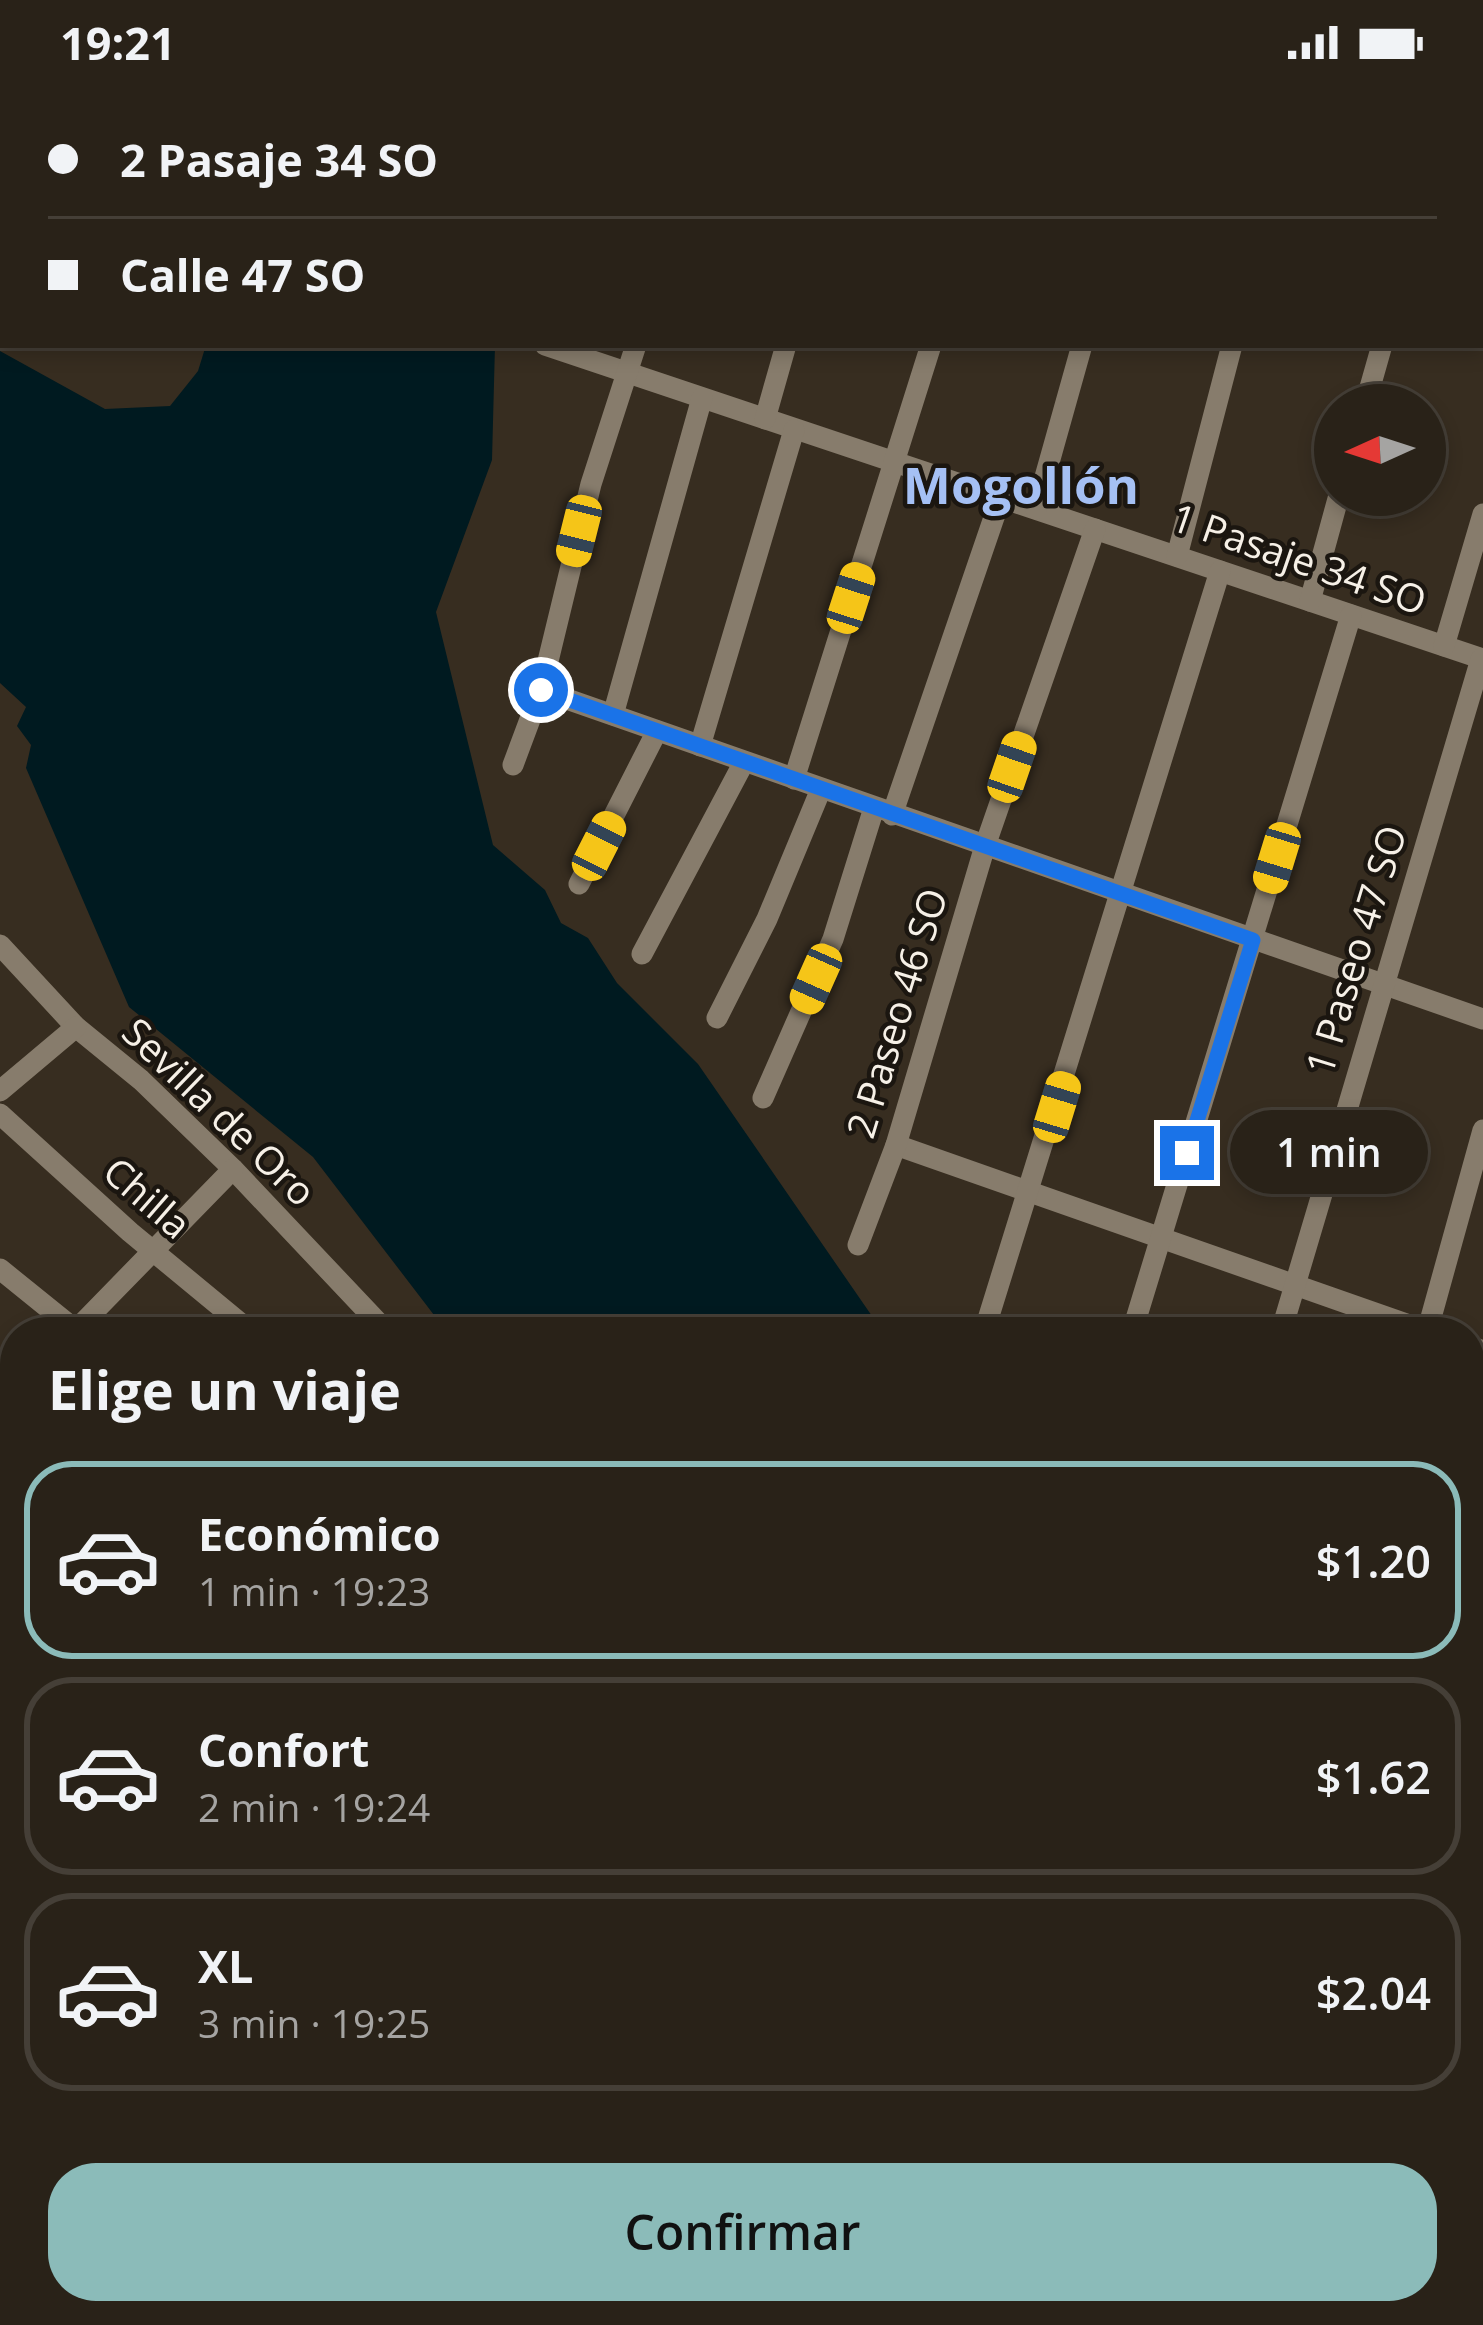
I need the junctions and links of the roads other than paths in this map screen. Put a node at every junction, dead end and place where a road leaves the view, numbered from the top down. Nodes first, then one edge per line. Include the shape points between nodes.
1 (554, 348) edge
2 (635, 348) edge
3 (785, 348) edge
4 (930, 348) edge
5 (1081, 348) edge
6 (1231, 348) edge
7 (1381, 348) edge
8 (627, 373) junction
9 (1371, 384) edge
10 (702, 398) junction
11 (765, 419) junction
12 (794, 430) junction
13 (895, 462) junction
14 (1000, 497) junction
15 (1036, 509) junction
16 (1483, 514) edge
17 (1334, 516) edge
18 (1095, 529) junction
19 (1177, 556) junction
20 (1220, 571) junction
21 (1310, 601) junction
22 (1351, 615) junction
23 (1444, 646) junction
24 (1482, 659) edge
25 (541, 690) junction
26 (614, 715) junction
27 (657, 731) junction
28 (700, 746) junction
29 (743, 762) junction
30 (513, 764) dead end
31 (794, 779) junction
32 (821, 790) junction
33 (883, 811) junction
34 (985, 846) junction
35 (579, 884) dead end
36 (1122, 894) junction
37 (1253, 940) junction
38 (0, 945) edge
39 (642, 953) dead end
40 (1383, 985) junction
41 (717, 1018) dead end
42 (1483, 1019) edge
43 (76, 1027) junction
44 (0, 1090) edge
45 (764, 1098) dead end
46 (0, 1114) edge
47 (1483, 1130) edge
48 (896, 1145) junction
49 (233, 1169) junction
50 (1030, 1192) junction
51 (1161, 1238) junction
52 (857, 1245) dead end
53 (152, 1250) junction
54 (0, 1269) edge
55 (1295, 1285) junction
56 (59, 1317) edge
57 (89, 1317) edge
58 (233, 1317) edge
59 (373, 1317) edge
60 (989, 1317) edge
61 (1137, 1317) edge
62 (1285, 1317) edge
63 (1386, 1317) edge
64 (1432, 1317) edge

1 - 8 street, 1 Pasaje 34 SO
2 - 8 street
3 - 11 street
4 - 13 street
5 - 15 street
6 - 19 street
7 - 9 street
8 - 10 street, 1 Pasaje 34 SO
8 - 25 street
10 - 11 street, 1 Pasaje 34 SO
10 - 26 street
11 - 12 street, 1 Pasaje 34 SO
12 - 13 street, 1 Pasaje 34 SO
12 - 28 street
13 - 14 street, 1 Pasaje 34 SO
13 - 31 street
14 - 15 street, 1 Pasaje 34 SO
14 - 33 street
15 - 18 street, 1 Pasaje 34 SO
16 - 23 street
17 - 21 street
18 - 19 street, 1 Pasaje 34 SO
18 - 34 street, 2 Paseo 46 SO
19 - 20 street, 1 Pasaje 34 SO
20 - 21 street, 1 Pasaje 34 SO
20 - 36 street
21 - 22 street, 1 Pasaje 34 SO
22 - 23 street, 1 Pasaje 34 SO
22 - 37 street
23 - 24 street, 1 Pasaje 34 SO
24 - 40 street, 1 Paseo 47 SO
25 - 26 street
25 - 30 street
26 - 27 street
27 - 28 street
27 - 35 street
28 - 29 street
29 - 31 street
29 - 39 street
31 - 32 street
32 - 33 street
32 - 41 street
33 - 34 street
33 - 45 street
34 - 36 street
34 - 48 street, 2 Paseo 46 SO
36 - 37 street
36 - 50 street
37 - 40 street
37 - 51 street
38 - 43 street, Sevilla de Oro
40 - 42 street
40 - 55 street, 1 Paseo 47 SO
43 - 44 street
43 - 49 street, Sevilla de Oro
46 - 53 street, Chilla
47 - 64 street
48 - 50 street
48 - 52 street, 2 Paseo 46 SO
49 - 53 street
49 - 59 street, Sevilla de Oro
50 - 51 street
50 - 60 street
51 - 55 street
51 - 61 street
53 - 57 street
53 - 58 street, Chilla
54 - 56 street
55 - 62 street, 1 Paseo 47 SO
55 - 63 street

